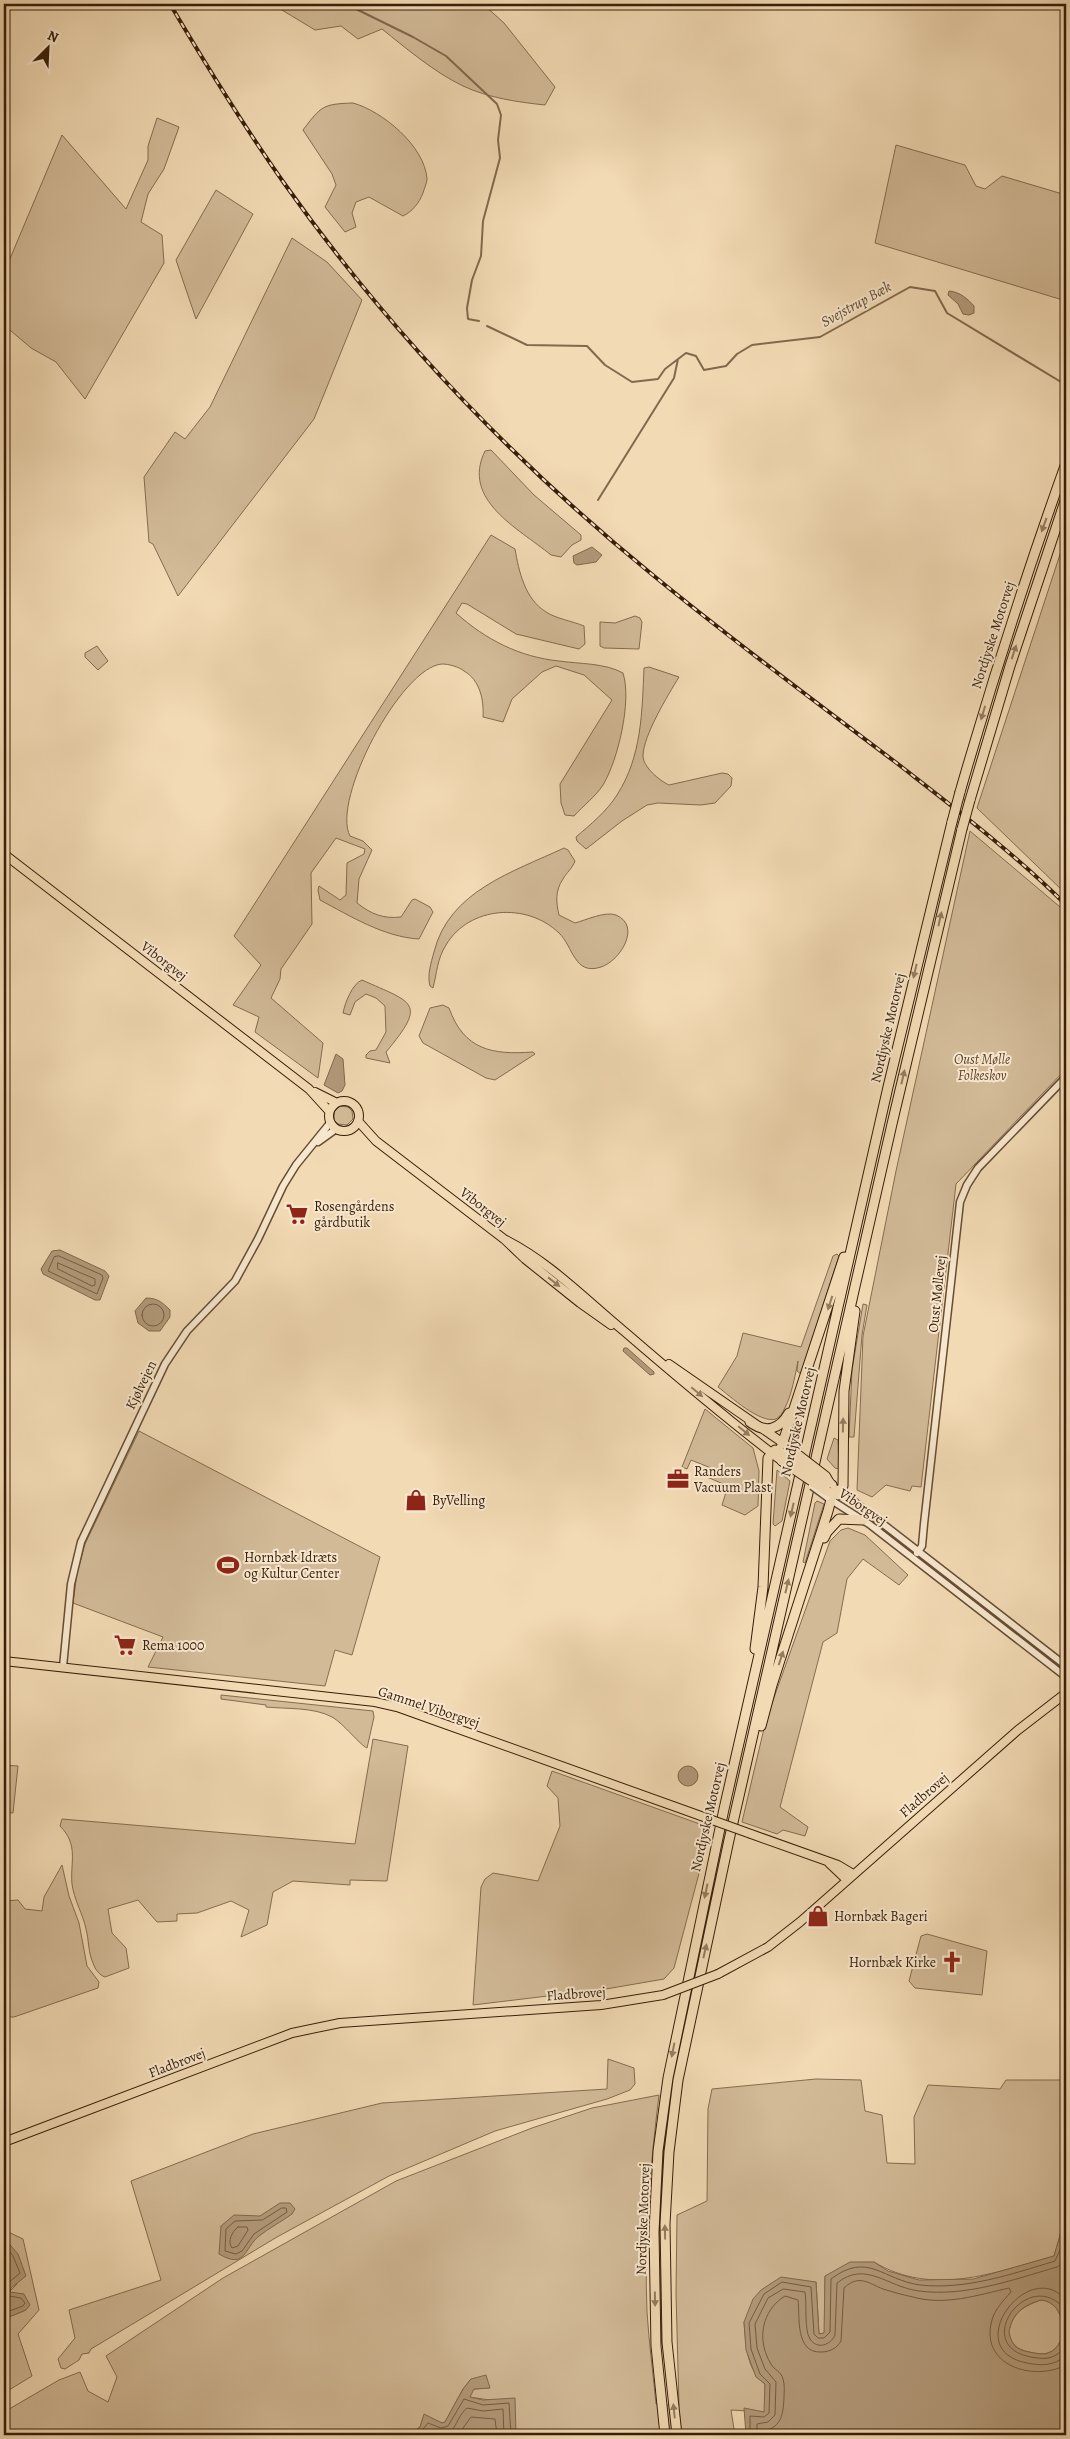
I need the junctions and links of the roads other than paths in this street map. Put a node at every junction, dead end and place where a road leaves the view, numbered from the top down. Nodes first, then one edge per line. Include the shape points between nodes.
1 (1066, 463) edge
2 (1066, 498) edge
3 (4, 854) edge
4 (1066, 1076) edge
5 (888, 1087) junction
6 (309, 1089) junction
7 (336, 1102) junction
8 (329, 1111) junction
9 (358, 1120) junction
10 (892, 1124) junction
11 (333, 1126) junction
12 (352, 1128) junction
13 (376, 1141) junction
14 (651, 1352) junction
15 (797, 1400) junction
16 (750, 1422) junction
17 (781, 1451) junction
18 (832, 1492) junction
19 (863, 1520) junction
20 (917, 1553) junction
21 (809, 1573) junction
22 (1034, 1651) junction
23 (4, 1661) edge
24 (1066, 1666) edge
25 (63, 1667) junction
26 (1066, 1671) edge
27 (1066, 1677) edge
28 (1066, 1693) edge
29 (724, 1809) junction
30 (730, 1840) junction
31 (850, 1877) junction
32 (4, 2142) edge
33 (665, 2435) edge
34 (677, 2435) edge

1 -> 5 highway, Nordjyske Motorvej, bridge via 1011,622 960,792
10 -> 2 highway, Nordjyske Motorvej, bridge via 970,800
3 - 6 main road, Viborgvej
4 - 20 street, Oust Møllevej via 978,1168 960,1202 922,1546
5 -> 15 highway via 842,1263
5 -> 29 highway, Nordjyske Motorvej
6 - 7 main road, Viborgvej
6 - 8 main road, Viborgvej
7 - 8 main road
7 - 9 main road via 344,1100 353,1104 358,1111
8 - 11 main road
9 - 12 main road
9 - 13 main road, Viborgvej
18 -> 10 highway via 848,1358
30 -> 10 highway, Nordjyske Motorvej
11 - 12 main road via 343,1131
11 - 25 street, Kjølvejen via 296,1165 235,1281 187,1331 167,1359 81,1542 68,1608
12 - 13 main road, Viborgvej
13 - 14 main road, Viborgvej via 504,1239 559,1276
14 - 16 main road, Viborgvej
14 -> 17 main road, Viborgvej
15 - 16 highway via 780,1426 764,1429
15 - 17 highway
16 - 17 main road, Viborgvej
17 - 18 highway, bridge
17 - 18 main road, Viborgvej, bridge via 826,1476
17 - 29 highway via 768,1463 760,1621
18 - 19 street, Viborgvej
18 - 20 street, Viborgvej
18 - 21 highway
19 - 21 highway via 845,1518 832,1524
19 - 22 street, Viborgvej
20 - 24 street, Viborgvej
30 -> 21 highway via 772,1684
22 - 26 street
22 - 27 street, Viborgvej
23 - 25 main road, Gammel Viborgvej
25 - 31 main road, Gammel Viborgvej, bridge via 397,1707 827,1862
28 - 31 main road, Fladbrovej via 1037,1714
29 -> 33 highway, Nordjyske Motorvej via 678,2022 658,2152 654,2232 656,2346
34 -> 30 highway, Nordjyske Motorvej via 667,2342 665,2224 669,2152 692,2005
31 - 32 main road, Fladbrovej, bridge via 768,1947 718,1974 663,1994 601,2005 319,2027 205,2065

